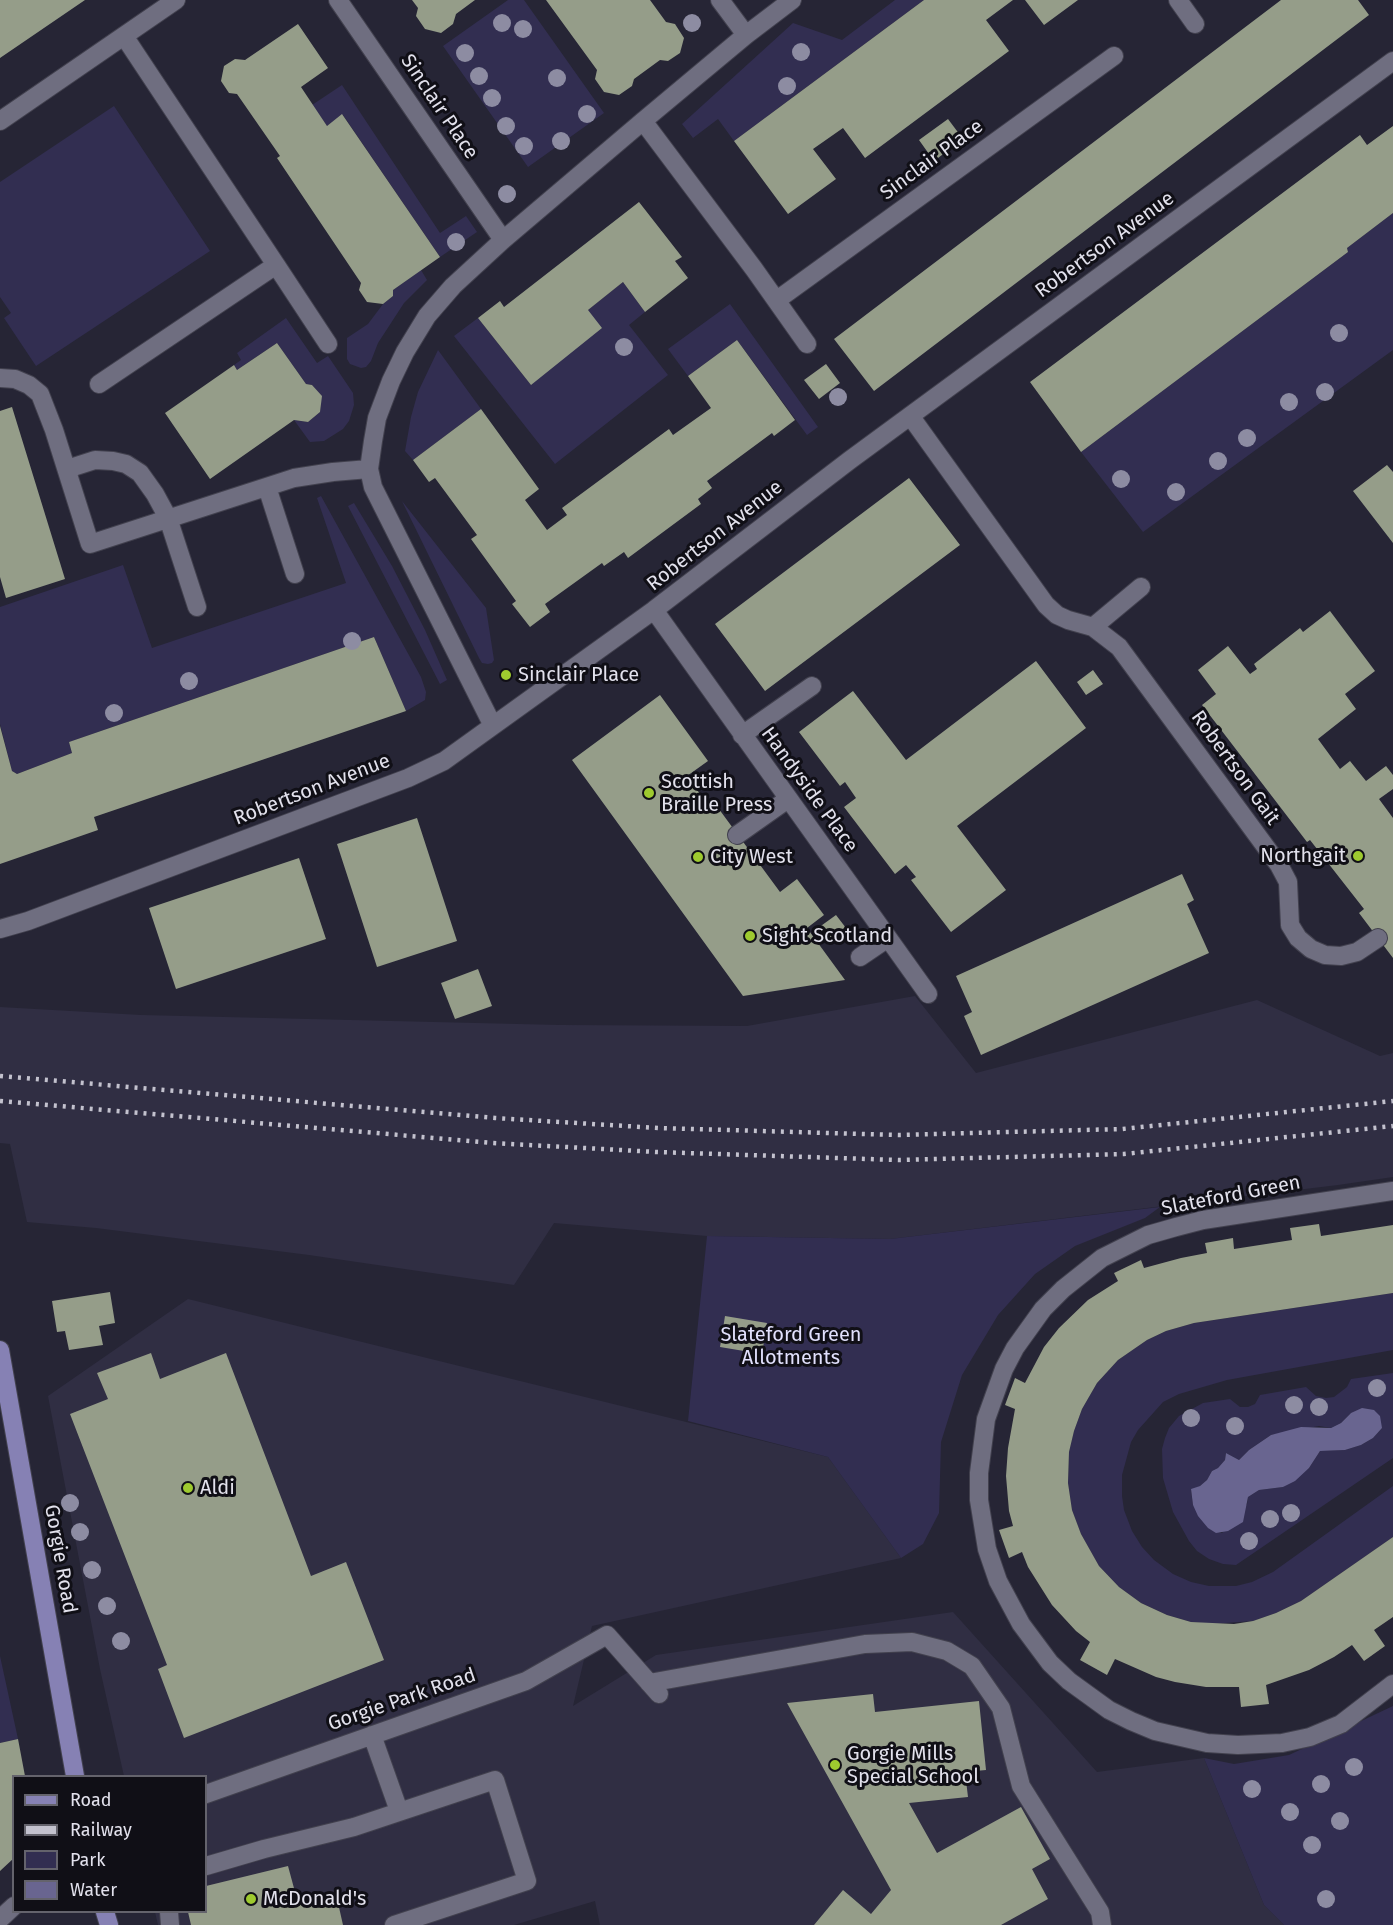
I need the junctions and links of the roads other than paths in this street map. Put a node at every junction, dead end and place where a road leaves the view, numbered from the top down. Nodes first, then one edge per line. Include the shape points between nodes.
1 (176, 0) edge
2 (338, 0) edge
3 (720, 0) edge
4 (792, 0) edge
5 (1178, 0) edge
6 (1196, 24) dead end
7 (746, 35) junction
8 (124, 36) junction
9 (1114, 56) dead end
10 (1393, 61) edge
11 (0, 121) edge
12 (643, 121) junction
13 (503, 240) junction
14 (276, 265) junction
15 (777, 300) junction
16 (327, 344) dead end
17 (807, 344) dead end
18 (0, 378) edge
19 (99, 384) dead end
20 (911, 417) junction
21 (67, 469) junction
22 (369, 470) junction
23 (267, 487) junction
24 (168, 518) junction
25 (295, 574) dead end
26 (1141, 587) dead end
27 (197, 607) dead end
28 (654, 610) junction
29 (1093, 627) junction
30 (812, 686) dead end
31 (492, 724) junction
32 (742, 735) junction
33 (788, 799) junction
34 (737, 835) dead end
35 (0, 930) edge
36 (888, 938) junction
37 (1378, 938) dead end
38 (860, 957) dead end
39 (928, 994) dead end
40 (1393, 1191) edge
41 (1, 1359) edge
42 (1393, 1684) edge
43 (372, 1735) junction
44 (75, 1775) edge
45 (207, 1794) edge
46 (399, 1811) junction
47 (207, 1866) edge
48 (12, 1908) edge
49 (0, 1919) edge
50 (394, 1925) edge
51 (1102, 1925) edge

1 - 8 street
2 - 13 street, Sinclair Place
3 - 7 street
4 - 7 street
5 - 6 street
7 - 12 street
8 - 11 street
8 - 14 street
9 - 15 street, Sinclair Place
10 - 20 street, Robertson Avenue
12 - 13 street
12 - 15 street
13 - 22 street via 436,305 405,352 377,418
14 - 16 street
14 - 19 street
15 - 17 street
18 - 21 street via 15,379 40,394
20 - 28 street, Robertson Avenue
20 - 29 street, Robertson Gait via 1046,605 1057,615
21 - 24 street via 95,460 126,464 140,473
21 - 24 street via 90,544
22 - 23 street via 315,475
22 - 31 street via 383,509
23 - 24 street
23 - 25 street
24 - 27 street
26 - 29 street
28 - 31 street, Robertson Avenue
28 - 32 street, Handyside Place
29 - 37 street, Robertson Gait via 1119,647 1279,865 1288,882 1290,925 1298,938 1325,955 1341,956
30 - 32 street
31 - 35 street, Robertson Avenue via 444,761 408,778
32 - 33 street, Handyside Place
33 - 34 street
33 - 36 street, Handyside Place
36 - 38 street
36 - 39 street, Handyside Place
40 - 42 street, Slateford Green via 1215,1218 1148,1235 1102,1258 1063,1289 1015,1348 986,1419 979,1473 987,1549 998,1581 1021,1624 1050,1663 1109,1710 1155,1731 1207,1743 1282,1743 1341,1724
41 - 44 main road, Gorgie Road
43 - 45 street, Gorgie Park Road
43 - 46 street
43 - 51 street, Gorgie Park Road via 526,1681 607,1635 654,1688 865,1644 912,1642 946,1651 972,1666 1001,1708 1021,1786 1100,1912
46 - 47 street via 354,1827
46 - 50 street via 495,1780 527,1881
48 - 49 street

